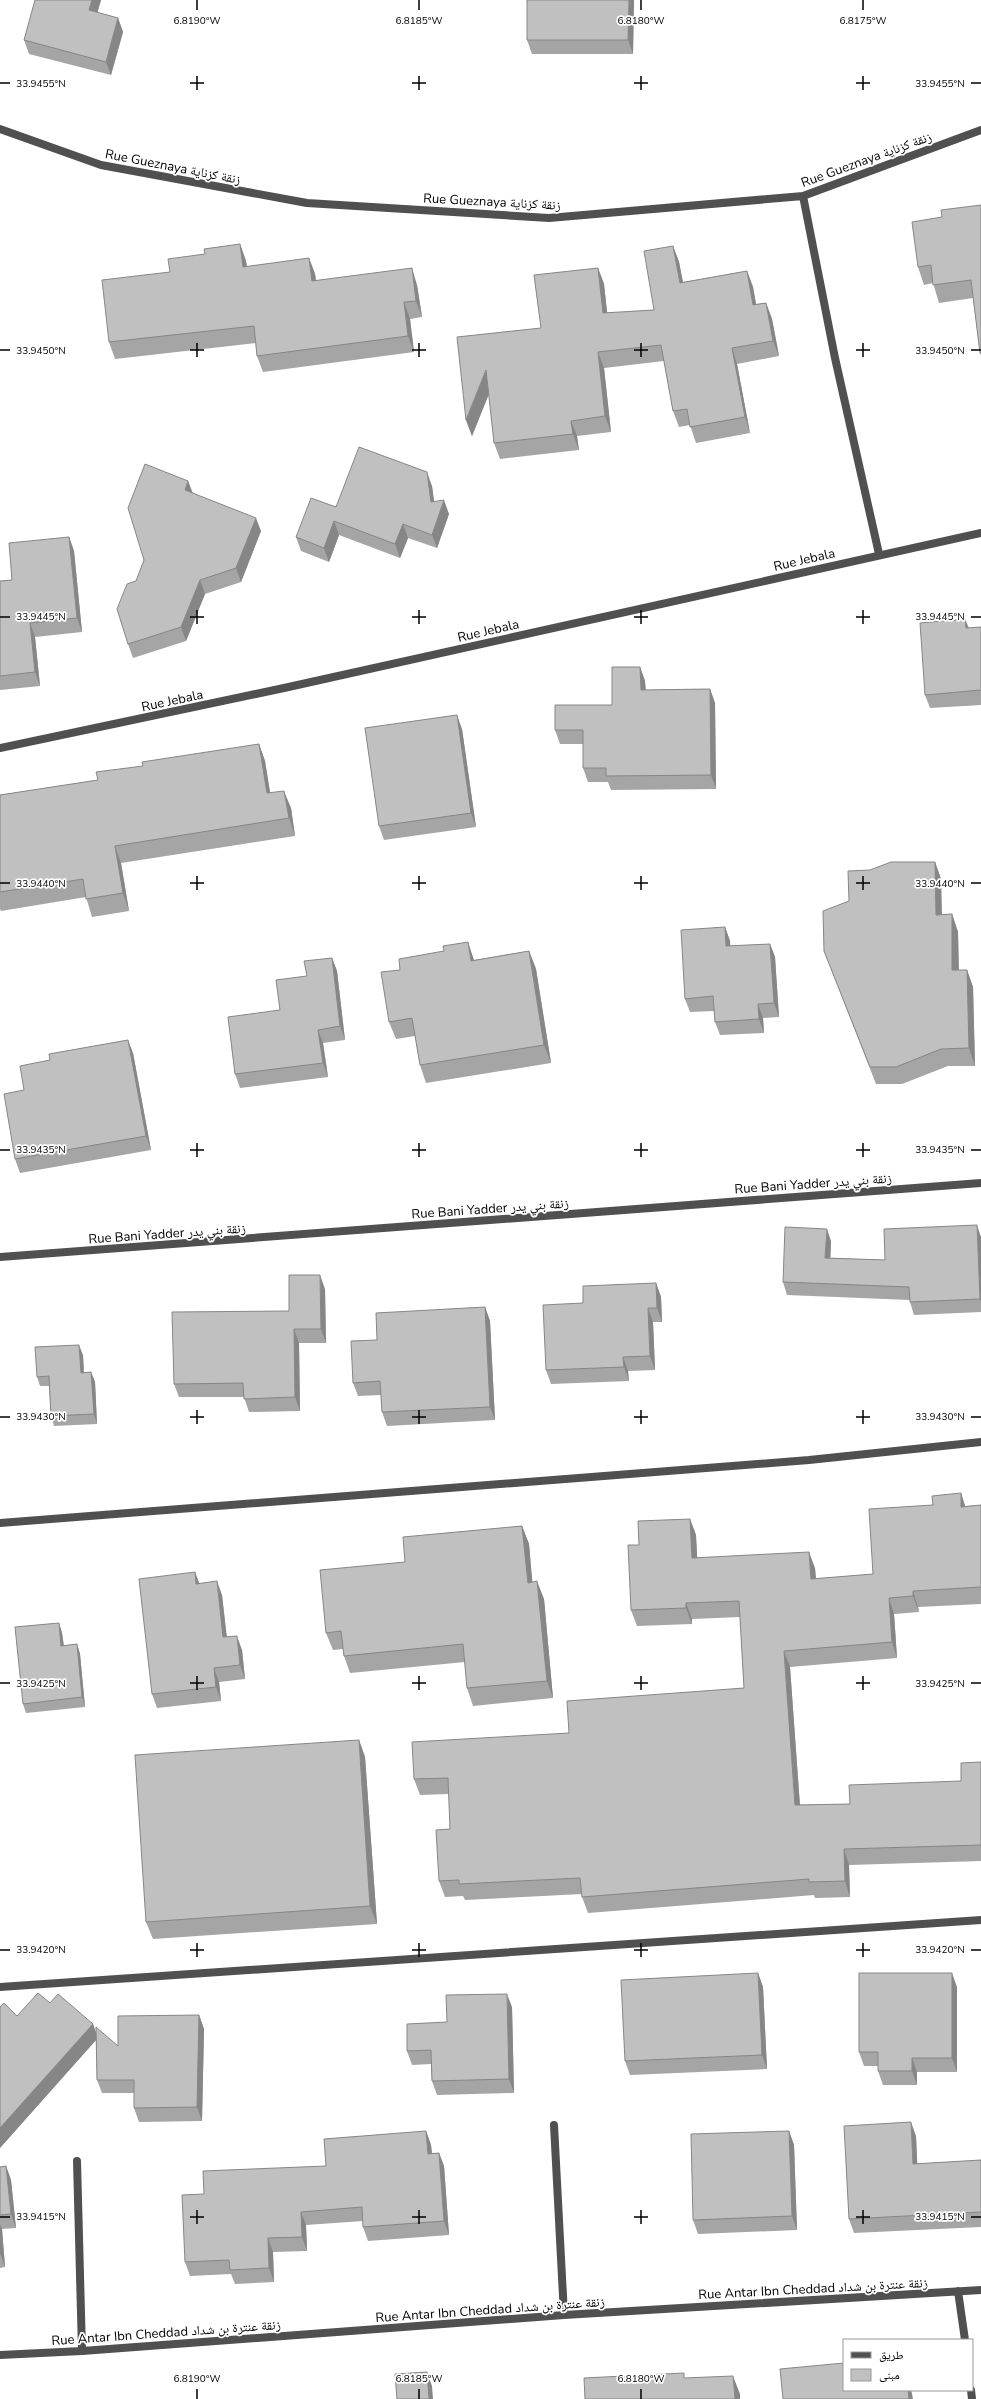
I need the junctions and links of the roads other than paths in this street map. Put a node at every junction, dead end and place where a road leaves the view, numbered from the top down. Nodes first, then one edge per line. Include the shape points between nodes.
1 (0, 129) edge
2 (981, 130) edge
3 (803, 196) junction
4 (981, 533) edge
5 (879, 554) junction
6 (0, 748) edge
7 (981, 1183) edge
8 (0, 1257) edge
9 (981, 1442) edge
10 (0, 1523) edge
11 (981, 1920) edge
12 (0, 1987) edge
13 (554, 2125) dead end
14 (78, 2161) dead end
15 (981, 2290) edge
16 (958, 2291) junction
17 (564, 2315) junction
18 (965, 2339) edge
19 (82, 2351) junction
20 (0, 2355) edge

1 - 3 street, Rue Gueznaya زنقة كزناية via 102,165 307,203 549,218
2 - 3 street, Rue Gueznaya زنقة كزناية
3 - 5 street via 835,358
4 - 5 street, Rue Jebala
5 - 6 street, Rue Jebala via 292,686
7 - 8 street, Rue Bani Yadder زنقة بني يدر
9 - 10 street via 809,1460
11 - 12 street
13 - 17 street
14 - 19 street
15 - 16 street, Rue Antar Ibn Cheddad زنقة عنترة بن شداد
16 - 17 street, Rue Antar Ibn Cheddad زنقة عنترة بن شداد
16 - 18 street
17 - 19 street, Rue Antar Ibn Cheddad زنقة عنترة بن شداد
19 - 20 street, Rue Antar Ibn Cheddad زنقة عنترة بن شداد

